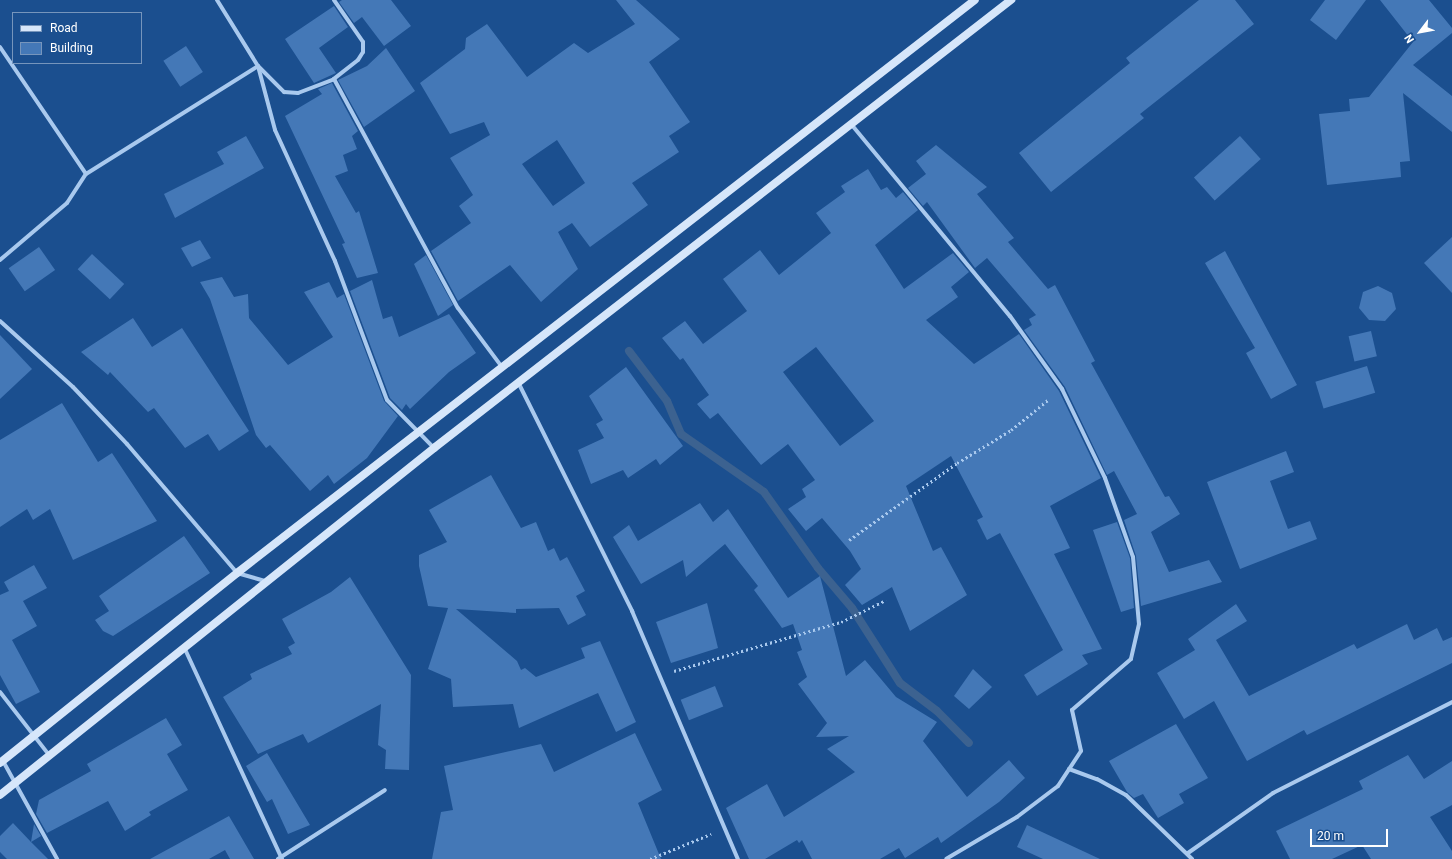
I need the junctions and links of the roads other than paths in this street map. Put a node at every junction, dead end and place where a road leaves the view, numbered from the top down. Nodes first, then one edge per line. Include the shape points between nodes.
1 (218, 0) edge
2 (334, 0) edge
3 (975, 0) edge
4 (1011, 0) edge
5 (0, 47) edge
6 (258, 66) junction
7 (334, 79) junction
8 (850, 122) junction
9 (86, 174) junction
10 (0, 260) edge
11 (0, 320) edge
12 (502, 367) junction
13 (519, 384) junction
14 (419, 433) junction
15 (434, 448) junction
16 (237, 573) junction
17 (265, 581) junction
18 (184, 645) junction
19 (0, 692) edge
20 (1452, 702) edge
21 (34, 736) junction
22 (49, 755) junction
23 (1, 762) edge
24 (1069, 769) junction
25 (17, 782) junction
26 (385, 790) dead end
27 (0, 795) edge
28 (1188, 853) junction
29 (280, 858) edge
30 (56, 859) edge
31 (738, 859) edge
32 (946, 859) edge
33 (1192, 859) edge

1 - 6 street
2 - 7 street via 363,42 363,52 358,60
3 - 12 street
4 - 8 street
5 - 9 street
6 - 7 street via 284,92 298,93
6 - 9 street
6 - 14 street via 275,130 335,261 375,374 387,400
7 - 12 street via 458,308
8 - 13 street
8 - 24 street via 1010,316 1062,389 1105,478 1133,557 1139,624 1131,659 1072,710 1081,751
9 - 10 street via 67,203
11 - 16 street via 73,387 127,444
12 - 14 street
13 - 15 street
13 - 31 street via 632,612
14 - 15 street
14 - 16 street
15 - 17 street
16 - 17 street
16 - 21 street
17 - 18 street
18 - 22 street
18 - 29 street
19 - 21 street
20 - 28 street via 1273,793
21 - 22 street
21 - 23 street
22 - 25 street
23 - 25 street
24 - 28 street via 1097,779 1126,795
24 - 32 street via 1058,786 1023,813
25 - 27 street
25 - 30 street
26 - 29 street
28 - 33 street

